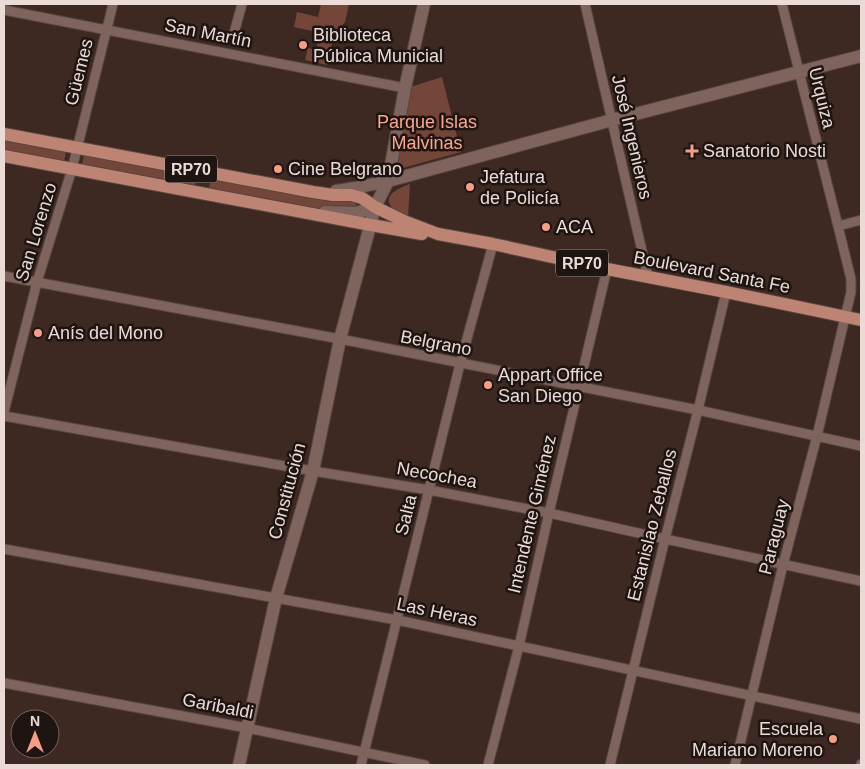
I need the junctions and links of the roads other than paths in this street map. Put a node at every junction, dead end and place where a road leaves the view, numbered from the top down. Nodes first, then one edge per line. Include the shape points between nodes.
1 (113, 4) edge
2 (242, 4) edge
3 (424, 4) edge
4 (585, 4) edge
5 (782, 4) edge
6 (4, 10) edge
7 (106, 30) junction
8 (233, 37) dead end
9 (861, 56) edge
10 (798, 71) junction
11 (405, 88) junction
12 (612, 120) junction
13 (4, 134) edge
14 (78, 148) junction
15 (4, 156) edge
16 (72, 169) junction
17 (204, 171) junction
18 (388, 181) junction
19 (199, 192) junction
20 (321, 193) junction
21 (376, 207) junction
22 (297, 211) junction
23 (861, 220) edge
24 (371, 225) junction
25 (838, 226) junction
26 (438, 234) junction
27 (493, 244) junction
28 (608, 269) junction
29 (4, 276) edge
30 (648, 277) junction
31 (37, 282) junction
32 (726, 292) junction
33 (845, 317) junction
34 (861, 320) edge
35 (340, 340) junction
36 (460, 364) junction
37 (578, 387) junction
38 (698, 410) junction
39 (4, 412) edge
40 (4, 416) edge
41 (817, 436) junction
42 (861, 446) edge
43 (312, 471) junction
44 (429, 490) junction
45 (549, 512) junction
46 (665, 539) junction
47 (4, 549) edge
48 (783, 565) junction
49 (861, 581) edge
50 (276, 598) junction
51 (397, 620) junction
52 (519, 646) junction
53 (633, 671) junction
54 (4, 682) edge
55 (752, 696) junction
56 (861, 719) edge
57 (248, 728) junction
58 (364, 753) junction
59 (239, 765) edge
60 (361, 765) edge
61 (425, 765) edge
62 (488, 765) edge
63 (610, 765) edge
64 (734, 765) edge

1 - 7 street, Güemes
2 - 8 street
3 - 11 street, Constitución
4 - 12 street, José Ingenieros
5 - 10 street, Urquiza
6 - 7 street, San Martín
7 - 11 street, San Martín
7 - 14 street, Güemes
9 - 10 street
10 - 12 street
10 - 25 street, Urquiza
11 - 18 street, Constitución
12 - 18 street
12 - 30 street, José Ingenieros
13 - 14 main road, Boulevard Santa Fe / RP70
14 - 16 street, San Lorenzo
14 - 17 main road, Boulevard Santa Fe / RP70
15 - 16 main road, Boulevard Santa Fe / RP70
16 - 19 main road, Boulevard Santa Fe / RP70
16 - 31 street, San Lorenzo
17 - 19 main road
17 - 20 main road, Boulevard Santa Fe / RP70
18 - 20 street
18 - 21 street, Constitución
19 - 22 main road, Boulevard Santa Fe / RP70
20 - 21 main road, Boulevard Santa Fe / RP70 via 351,195
21 - 22 street via 356,213
21 - 24 street, Constitución
21 - 26 main road, Boulevard Santa Fe / RP70
22 - 24 main road, Boulevard Santa Fe / RP70
23 - 25 street
24 - 26 main road, Boulevard Santa Fe / RP70
24 - 35 street, Constitución
25 - 33 street, Urquiza via 851,279
26 - 27 main road, Boulevard Santa Fe / RP70
27 - 28 main road, Boulevard Santa Fe / RP70
27 - 36 street, Salta
28 - 30 main road, Boulevard Santa Fe / RP70
28 - 37 street, Intendente Giménez
29 - 31 street, Belgrano
30 - 32 main road, Boulevard Santa Fe / RP70
31 - 35 street, Belgrano
31 - 39 street, San Lorenzo
32 - 33 main road, Boulevard Santa Fe / RP70
32 - 38 street, Estanislao Zeballos
33 - 34 main road, Boulevard Santa Fe / RP70
33 - 41 street, Paraguay
35 - 36 street, Belgrano
35 - 43 street, Constitución
36 - 37 street, Belgrano
36 - 44 street, Salta
37 - 38 street, Belgrano
37 - 45 street, Intendente Giménez
38 - 41 street, Belgrano
38 - 46 street, Estanislao Zeballos
40 - 43 street, Necochea
41 - 42 street, Belgrano
41 - 48 street, Paraguay
43 - 44 street, Necochea
43 - 50 street, Constitución
44 - 45 street, Necochea
44 - 51 street, Salta
45 - 46 street, Necochea
45 - 52 street, Intendente Giménez
46 - 48 street, Necochea
46 - 53 street, Estanislao Zeballos
47 - 50 street, Las Heras
48 - 49 street, Necochea
48 - 55 street, Paraguay
50 - 51 street, Las Heras
50 - 57 street, Constitución
51 - 52 street, Las Heras
51 - 58 street, Salta
52 - 53 street, Las Heras
52 - 62 street, Intendente Giménez
53 - 55 street, Las Heras
53 - 63 street, Estanislao Zeballos
54 - 57 street, Garibaldi
55 - 56 street, Las Heras
55 - 64 street, Paraguay
57 - 58 street, Garibaldi
57 - 59 street, Constitución
58 - 60 street, Salta
58 - 61 street, Garibaldi

